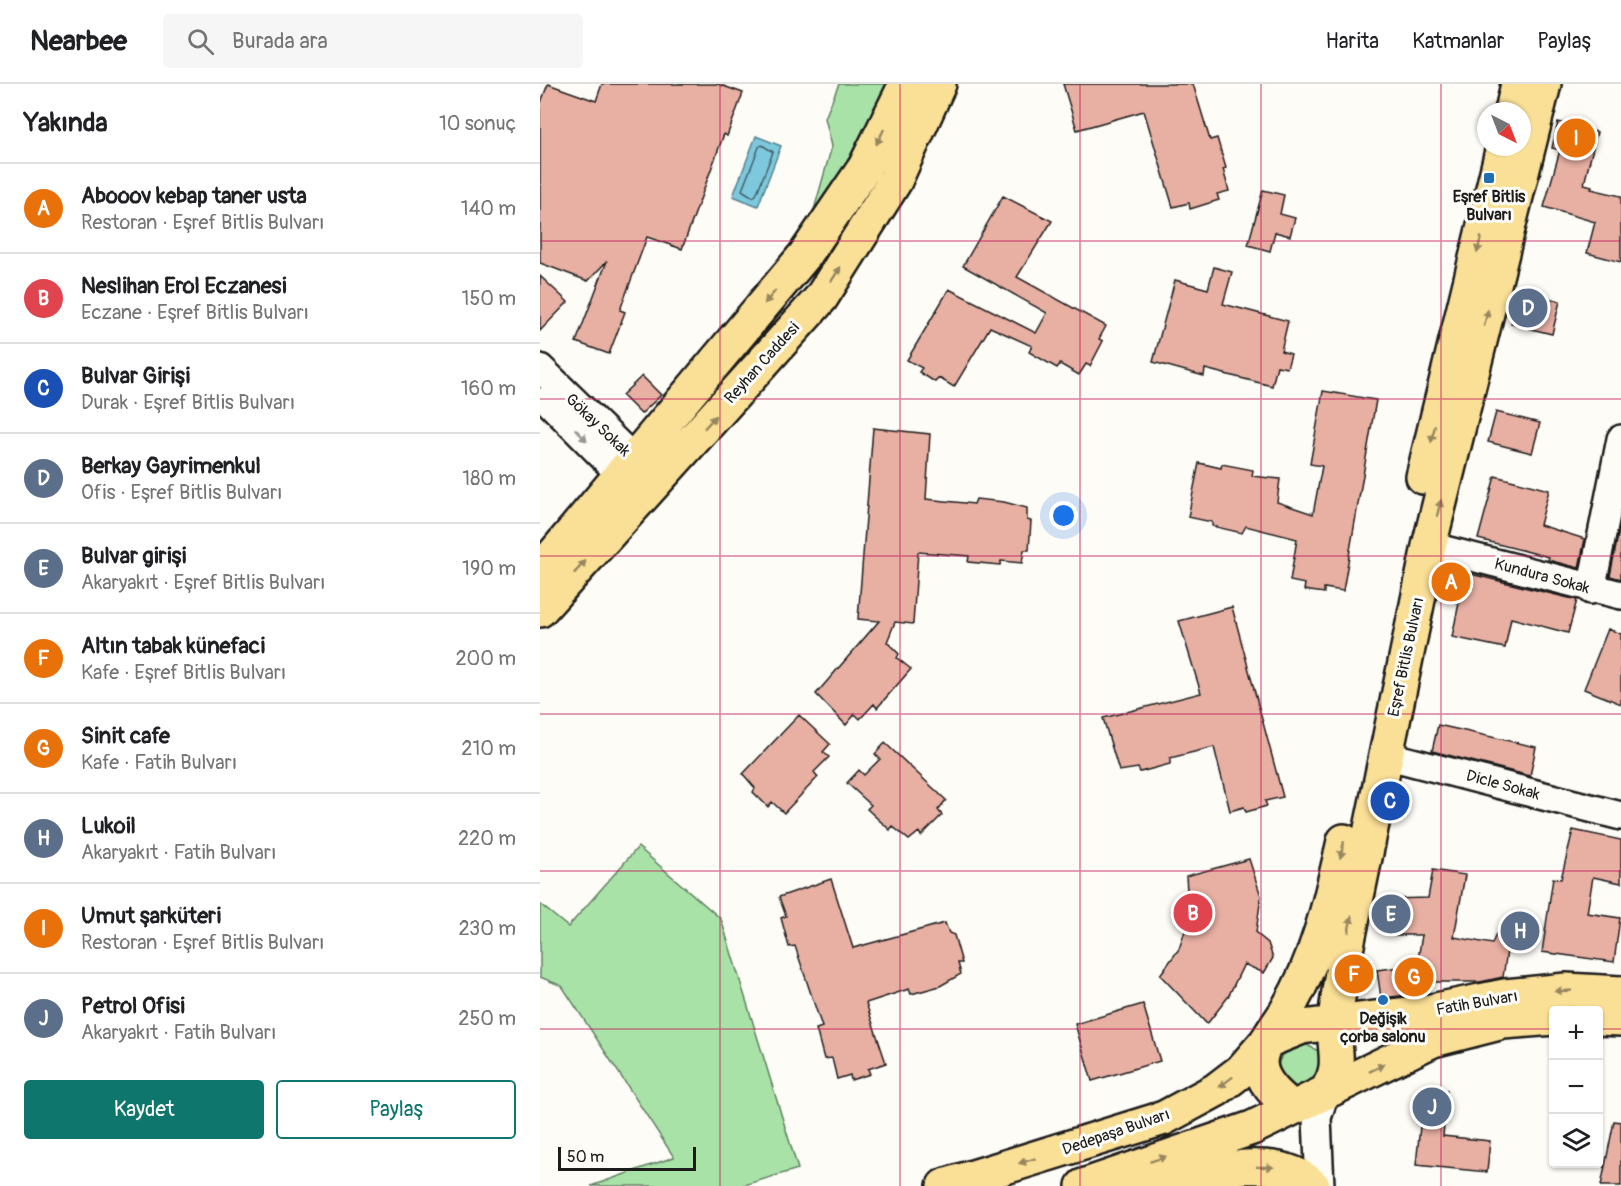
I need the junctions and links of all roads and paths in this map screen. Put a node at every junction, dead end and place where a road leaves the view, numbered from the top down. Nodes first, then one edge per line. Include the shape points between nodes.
1 (906, 84) edge
2 (939, 84) edge
3 (1518, 84) edge
4 (1544, 84) edge
5 (1514, 102) edge
6 (1501, 156) edge
7 (540, 368) edge
8 (540, 393) edge
9 (1621, 439) edge
10 (627, 467) junction
11 (650, 489) junction
12 (1429, 546) junction
13 (540, 571) edge
14 (1591, 590) junction
15 (1621, 595) edge
16 (540, 610) edge
17 (1385, 755) junction
18 (1621, 816) edge
19 (1621, 993) edge
20 (1549, 1018) edge
21 (1603, 1018) edge
22 (1621, 1019) edge
23 (1334, 1024) junction
24 (1268, 1041) junction
25 (1325, 1093) junction
26 (1291, 1107) junction
27 (944, 1186) edge
28 (1083, 1186) edge
29 (1145, 1186) edge
30 (1314, 1186) edge
31 (1320, 1186) edge

1 -> 10 main road via 865,167 805,255
11 -> 2 main road, Reyhan Caddesi via 821,298 895,181
3 - 5 main road
12 -> 4 main road, Eşref Bitlis Bulvarı
6 -> 24 main road, Eşref Bitlis Bulvarı via 1433,433 1325,922 1301,982
7 - 10 street, Gökay Sokak
8 -> 10 street, Gökay Sokak
9 - 14 street
10 - 11 street, Gökay Sokak
10 - 13 main road
16 -> 11 main road, Reyhan Caddesi
12 - 14 street, Kundura Sokak
12 - 17 main road, Eşref Bitlis Bulvarı
14 - 15 street, Kundura Sokak
17 - 18 street, Dicle Sokak
23 -> 17 main road, Eşref Bitlis Bulvarı via 1358,881
19 -> 23 main road, Fatih Bulvarı via 1566,990 1504,996
25 -> 20 main road, Fatih Bulvarı via 1433,1040 1503,1022
21 - 22 main road
23 - 24 main road via 1302,1027
23 - 25 main road via 1337,1068
24 - 26 main road via 1260,1062 1262,1072
24 -> 27 main road, Dedepaşa Bulvarı via 1240,1071 1203,1099 1164,1118
25 - 26 main road, Fatih Bulvarı
25 - 31 street via 1317,1118
28 -> 26 main road via 1252,1128
26 - 30 street
29 -> 30 main road via 1266,1166 1290,1170

